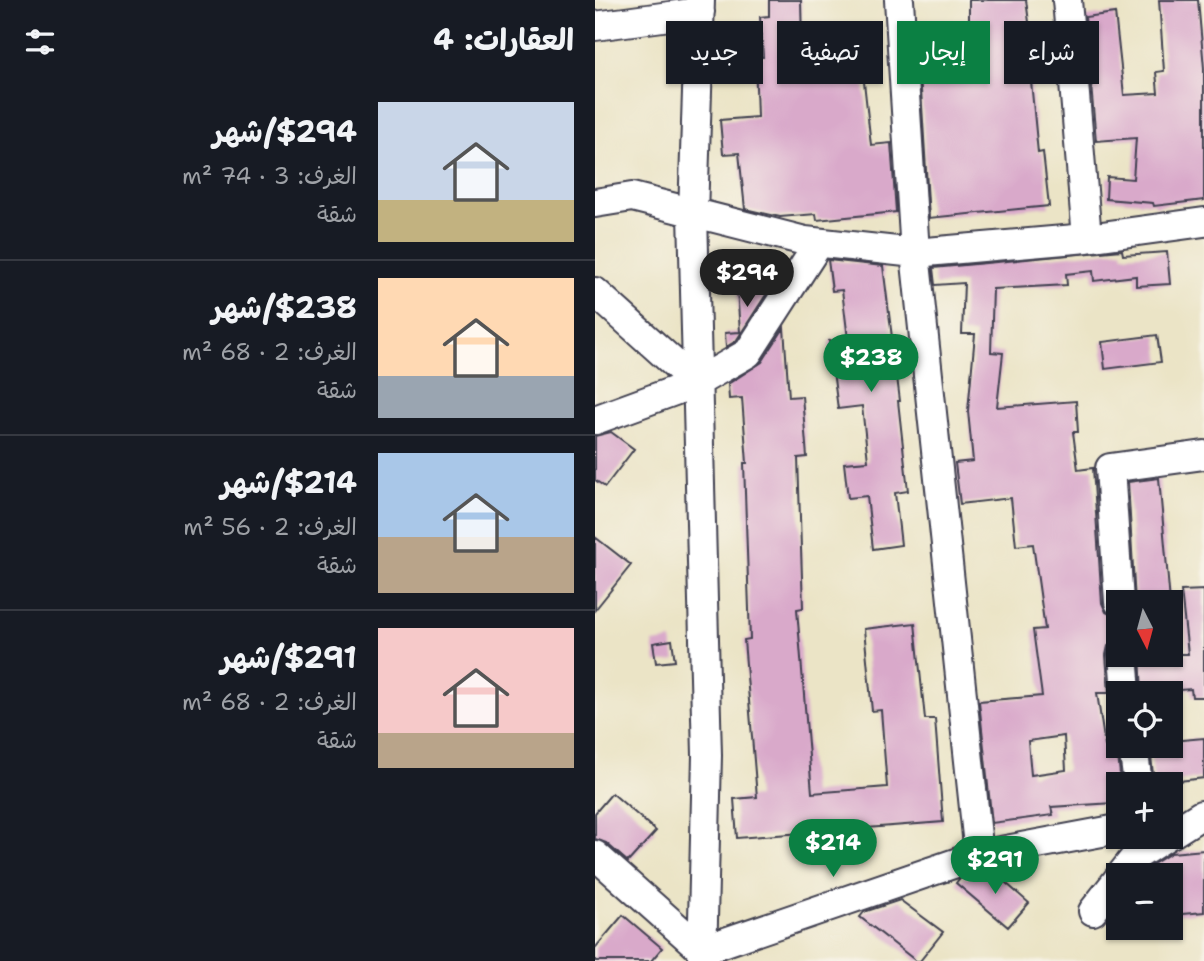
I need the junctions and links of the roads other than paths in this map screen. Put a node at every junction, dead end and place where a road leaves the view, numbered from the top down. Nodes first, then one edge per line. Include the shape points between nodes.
1 (899, 0) edge
2 (1067, 0) edge
3 (700, 6) edge
4 (595, 26) edge
5 (595, 203) edge
6 (693, 214) junction
7 (1204, 222) edge
8 (1087, 238) junction
9 (819, 243) junction
10 (915, 253) junction
11 (595, 292) edge
12 (696, 383) junction
13 (595, 420) edge
14 (1204, 455) edge
15 (1118, 590) edge
16 (1203, 814) edge
17 (1183, 818) edge
18 (1183, 826) edge
19 (1106, 832) edge
20 (1147, 849) edge
21 (595, 855) edge
22 (979, 855) junction
23 (1131, 863) edge
24 (1106, 895) edge
25 (1093, 911) dead end
26 (702, 956) edge

1 - 10 street
2 - 8 street
3 - 4 street
3 - 6 street
5 - 6 street via 632,197
6 - 9 street
6 - 12 street
7 - 8 street
8 - 10 street
9 - 10 street
9 - 12 street via 748,353
10 - 22 street
11 - 12 street
12 - 13 street
12 - 26 street via 707,755
14 - 15 street via 1110,468
16 - 17 street
16 - 18 street
19 - 22 street
20 - 23 street
21 - 26 street
22 - 26 street
24 - 25 street

